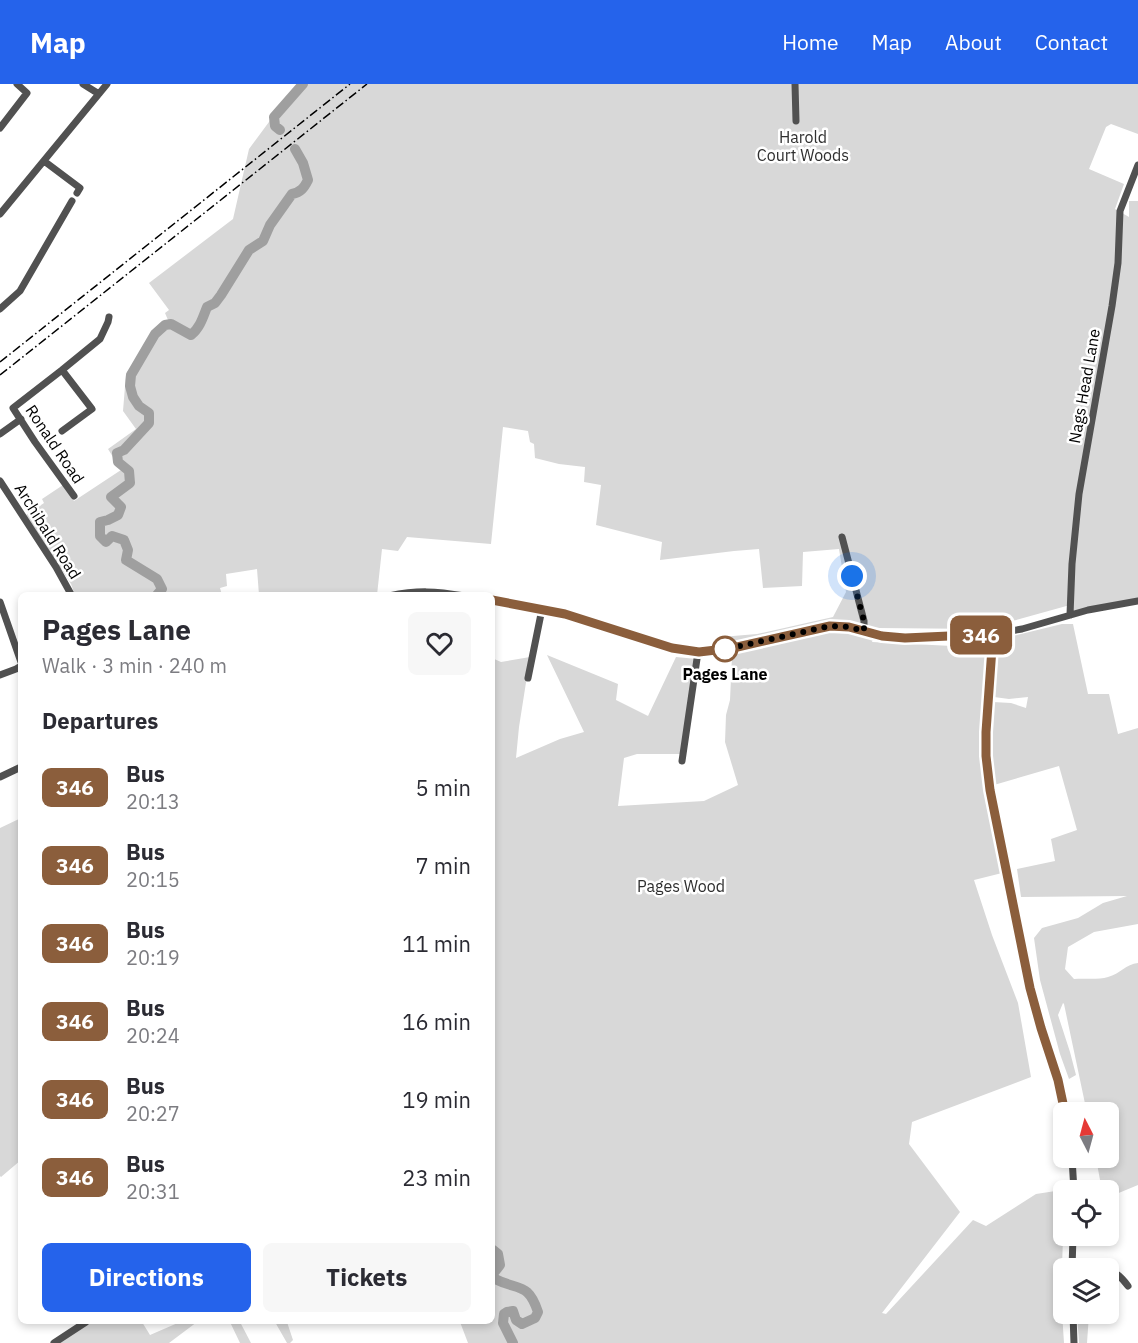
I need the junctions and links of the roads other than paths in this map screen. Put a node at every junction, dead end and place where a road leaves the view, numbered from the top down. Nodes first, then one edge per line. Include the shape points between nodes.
1 (16, 84) edge
2 (83, 84) edge
3 (107, 84) edge
4 (795, 84) edge
5 (99, 94) junction
6 (796, 121) dead end
7 (0, 128) edge
8 (44, 161) junction
9 (1138, 165) edge
10 (77, 193) dead end
11 (72, 201) dead end
12 (1, 210) edge
13 (0, 309) edge
14 (109, 316) dead end
15 (62, 370) junction
16 (21, 419) junction
17 (62, 431) dead end
18 (0, 434) edge
19 (0, 481) edge
20 (74, 496) dead end
21 (842, 537) dead end
22 (70, 592) edge
23 (411, 592) edge
24 (436, 592) edge
25 (495, 601) edge
26 (1138, 601) edge
27 (0, 602) edge
28 (542, 609) junction
29 (1070, 615) junction
30 (864, 631) junction
31 (993, 634) junction
32 (699, 652) junction
33 (18, 655) edge
34 (18, 667) edge
35 (0, 675) edge
36 (528, 678) dead end
37 (682, 761) dead end
38 (18, 768) edge
39 (0, 777) edge
40 (1063, 1102) edge
41 (1119, 1275) edge
42 (1128, 1286) dead end
43 (83, 1324) edge
44 (1073, 1324) edge
45 (54, 1343) edge
46 (1074, 1343) edge

1 - 7 street via 27,93
2 - 5 street
3 - 5 street
4 - 6 street
5 - 8 street
8 - 10 street via 80,188
8 - 12 street
9 - 29 street, Nags Head Lane via 1120,211 1112,306 1079,494
11 - 13 street via 20,291
14 - 15 street via 99,339
15 - 16 street, Ronald Road via 14,408
15 - 17 street via 92,409
16 - 18 street
16 - 20 street, Ronald Road
19 - 22 street, Archibald Road
21 - 30 street
23 - 24 street
25 - 28 street
26 - 29 street
27 - 33 street
28 - 32 street via 672,648
28 - 36 street
29 - 31 street
30 - 31 street via 905,638
30 - 32 street via 830,626
31 - 40 street via 986,732 990,790 1030,988
32 - 37 street
34 - 35 street
38 - 39 street
41 - 42 street
43 - 45 street
44 - 46 street

